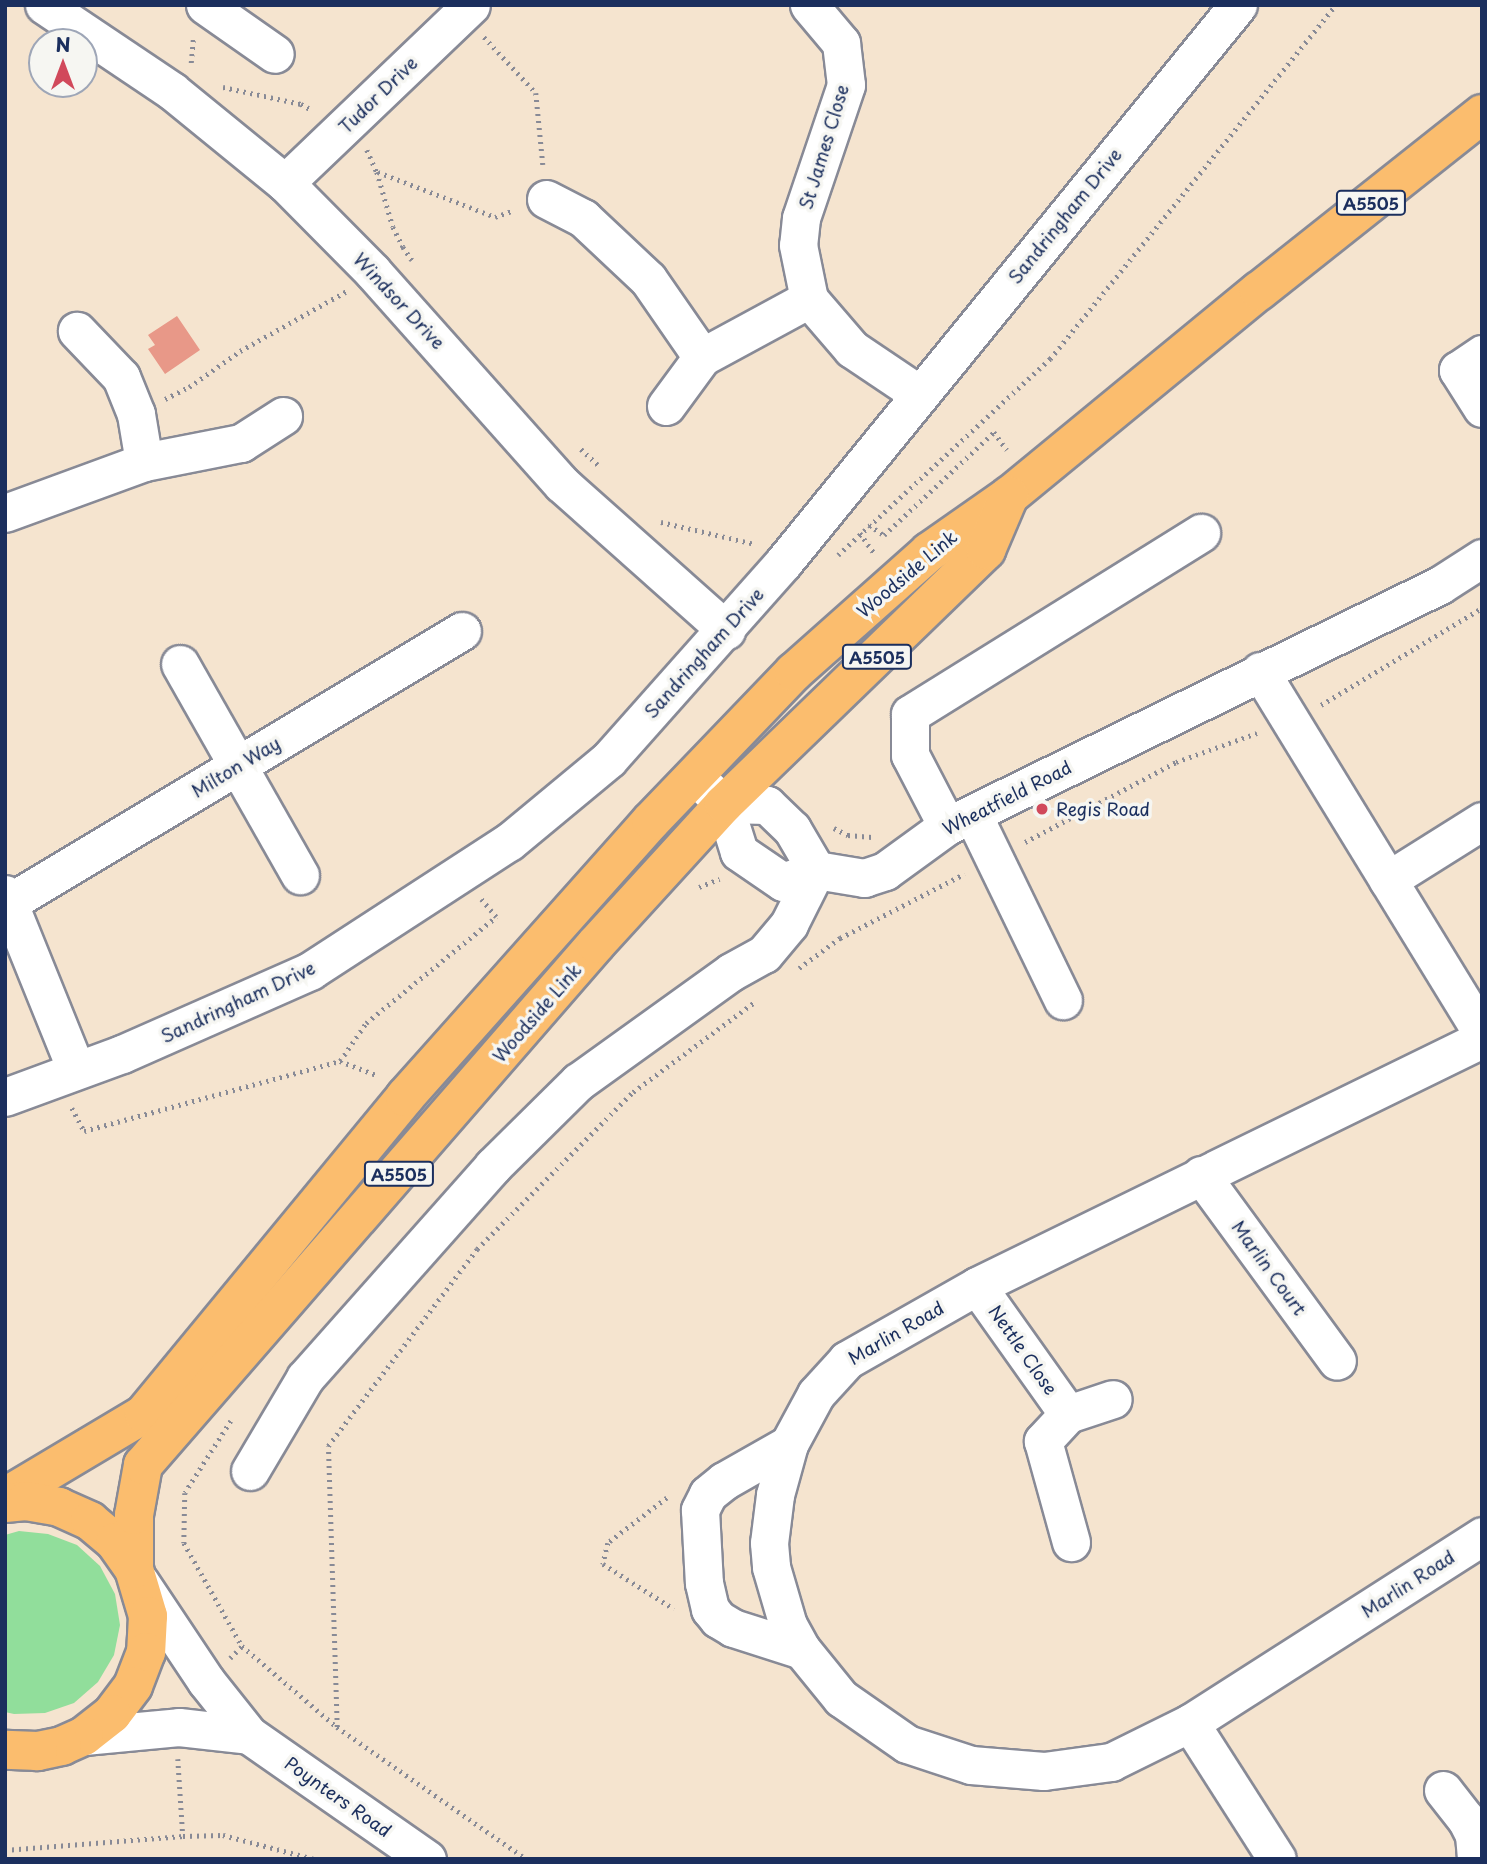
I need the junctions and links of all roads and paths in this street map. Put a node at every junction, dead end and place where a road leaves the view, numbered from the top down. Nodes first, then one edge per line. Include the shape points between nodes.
1 (44, 5) edge
2 (809, 5) edge
3 (1238, 5) edge
4 (1336, 5) edge
5 (467, 10) edge
6 (199, 19) edge
7 (275, 54) dead end
8 (172, 91) junction
9 (1482, 114) edge
10 (377, 172) dead end
11 (285, 183) junction
12 (546, 199) junction
13 (402, 247) dead end
14 (415, 264) dead end
15 (809, 299) junction
16 (77, 331) dead end
17 (1482, 354) edge
18 (702, 357) junction
19 (919, 394) junction
20 (666, 406) dead end
21 (1482, 408) edge
22 (283, 416) dead end
23 (572, 440) dead end
24 (144, 462) junction
25 (602, 469) dead end
26 (1009, 496) junction
27 (5, 513) edge
28 (654, 517) dead end
29 (869, 525) dead end
30 (860, 533) dead end
31 (1201, 533) dead end
32 (766, 547) dead end
33 (1482, 558) edge
34 (881, 563) dead end
35 (1482, 608) edge
36 (726, 630) junction
37 (462, 631) dead end
38 (180, 664) dead end
39 (1260, 671) junction
40 (1316, 708) dead end
41 (1259, 733) dead end
42 (239, 765) junction
43 (695, 777) junction
44 (724, 804) junction
45 (960, 820) junction
46 (1482, 821) edge
47 (826, 825) dead end
48 (876, 837) dead end
49 (995, 858) junction
50 (816, 870) junction
51 (300, 876) dead end
52 (1388, 880) junction
53 (8, 898) edge
54 (481, 899) dead end
55 (797, 970) dead end
56 (764, 995) dead end
57 (1063, 1000) dead end
58 (1482, 1033) edge
59 (1482, 1040) edge
60 (340, 1061) junction
61 (76, 1070) junction
62 (379, 1077) dead end
63 (5, 1097) edge
64 (71, 1107) dead end
65 (1201, 1175) junction
66 (977, 1286) junction
67 (1337, 1361) dead end
68 (1114, 1399) dead end
69 (1068, 1414) junction
70 (789, 1444) junction
71 (250, 1471) dead end
72 (5, 1497) edge
73 (5, 1503) edge
74 (1482, 1536) edge
75 (1071, 1542) dead end
76 (137, 1576) junction
77 (802, 1650) junction
78 (1190, 1723) junction
79 (249, 1735) junction
80 (84, 1736) junction
81 (8, 1753) edge
82 (177, 1763) dead end
83 (1443, 1790) dead end
84 (183, 1836) junction
85 (5, 1850) edge
86 (314, 1859) edge
87 (427, 1859) edge
88 (526, 1859) edge
89 (1277, 1859) edge
90 (1476, 1859) edge

1 - 8 street, Windsor Drive
2 - 15 street, St James Close via 841,43 846,85 801,218 798,245
3 - 19 street, Sandringham Drive
4 - 29 path via 1050,359
5 - 11 street, Tudor Drive
5 - 12 path via 536,93
6 - 7 street
6 - 8 path via 193,61
8 - 11 street, Windsor Drive
9 - 26 main road, Woodside Link / A5505
10 - 12 path via 495,217
11 - 36 street, Windsor Drive via 417,319 562,484
12 - 18 street via 583,218 648,279
13 - 14 path
15 - 18 street
15 - 19 street, St James Close via 852,349
16 - 24 street via 121,377 136,414
17 - 21 street via 1458,370
18 - 20 street
19 - 36 street, Sandringham Drive
22 - 24 street via 241,443
23 - 25 path
24 - 27 street
26 - 43 main road, Woodside Link / A5505 via 929,552 794,672
26 - 44 main road, Woodside Link / A5505 via 986,550
28 - 32 path via 665,525
30 - 34 path
31 - 45 street via 910,714 910,755
33 - 39 street, Wheatfield Road via 1440,585
35 - 40 path
36 - 61 street, Sandringham Drive via 609,759 509,842 310,971
37 - 42 street, Milton Way
38 - 42 street
39 - 45 street, Wheatfield Road
39 - 52 street
41 - 49 path via 1176,762
42 - 51 street
42 - 53 street, Milton Way
43 - 44 street
43 - 72 main road, Woodside Link / A5505 via 405,1097 144,1414
44 - 50 street via 767,805 792,829
44 - 50 street via 739,852 755,865 783,883
44 - 76 main road, Woodside Link / A5505 via 596,944 143,1465 134,1515
45 - 49 street
45 - 50 street, Wheatfield Road via 885,871 864,878
46 - 52 street
47 - 48 path via 848,835
49 - 55 path via 840,938
49 - 57 street
50 - 71 street via 789,924 764,954 731,972 579,1082 492,1166 305,1378
52 - 58 street
53 - 61 street, Milton Way
54 - 60 path via 496,918 366,1023
56 - 88 path via 633,1093 477,1249 328,1446 337,1727
59 - 65 street, Marlin Road
60 - 62 path
60 - 64 path via 84,1131
61 - 63 street, Sandringham Drive
65 - 66 street, Marlin Road
65 - 67 street, Marlin Court
66 - 69 street, Nettle Close
66 - 70 street, Marlin Road via 836,1369 801,1417
68 - 69 street, Nettle Close
69 - 75 street, Nettle Close via 1042,1441
70 - 77 street, Marlin Road via 775,1495 769,1543 778,1600
70 - 77 street via 708,1494 700,1510 704,1583 710,1609 718,1619
73 - 76 main road via 26,1501 60,1507 90,1521 116,1542
74 - 78 street, Marlin Road
76 - 79 street, Poynters Road via 206,1681
76 - 80 main road via 148,1616 146,1652 133,1686 112,1714
77 - 78 street, Marlin Road via 841,1698 907,1744 971,1765 1044,1771 1111,1762
78 - 89 street
79 - 80 street, Poynters Road via 179,1727
79 - 87 street, Poynters Road
80 - 81 main road via 38,1751
82 - 84 path
83 - 90 street via 1474,1835
84 - 85 path
84 - 86 path via 223,1835

